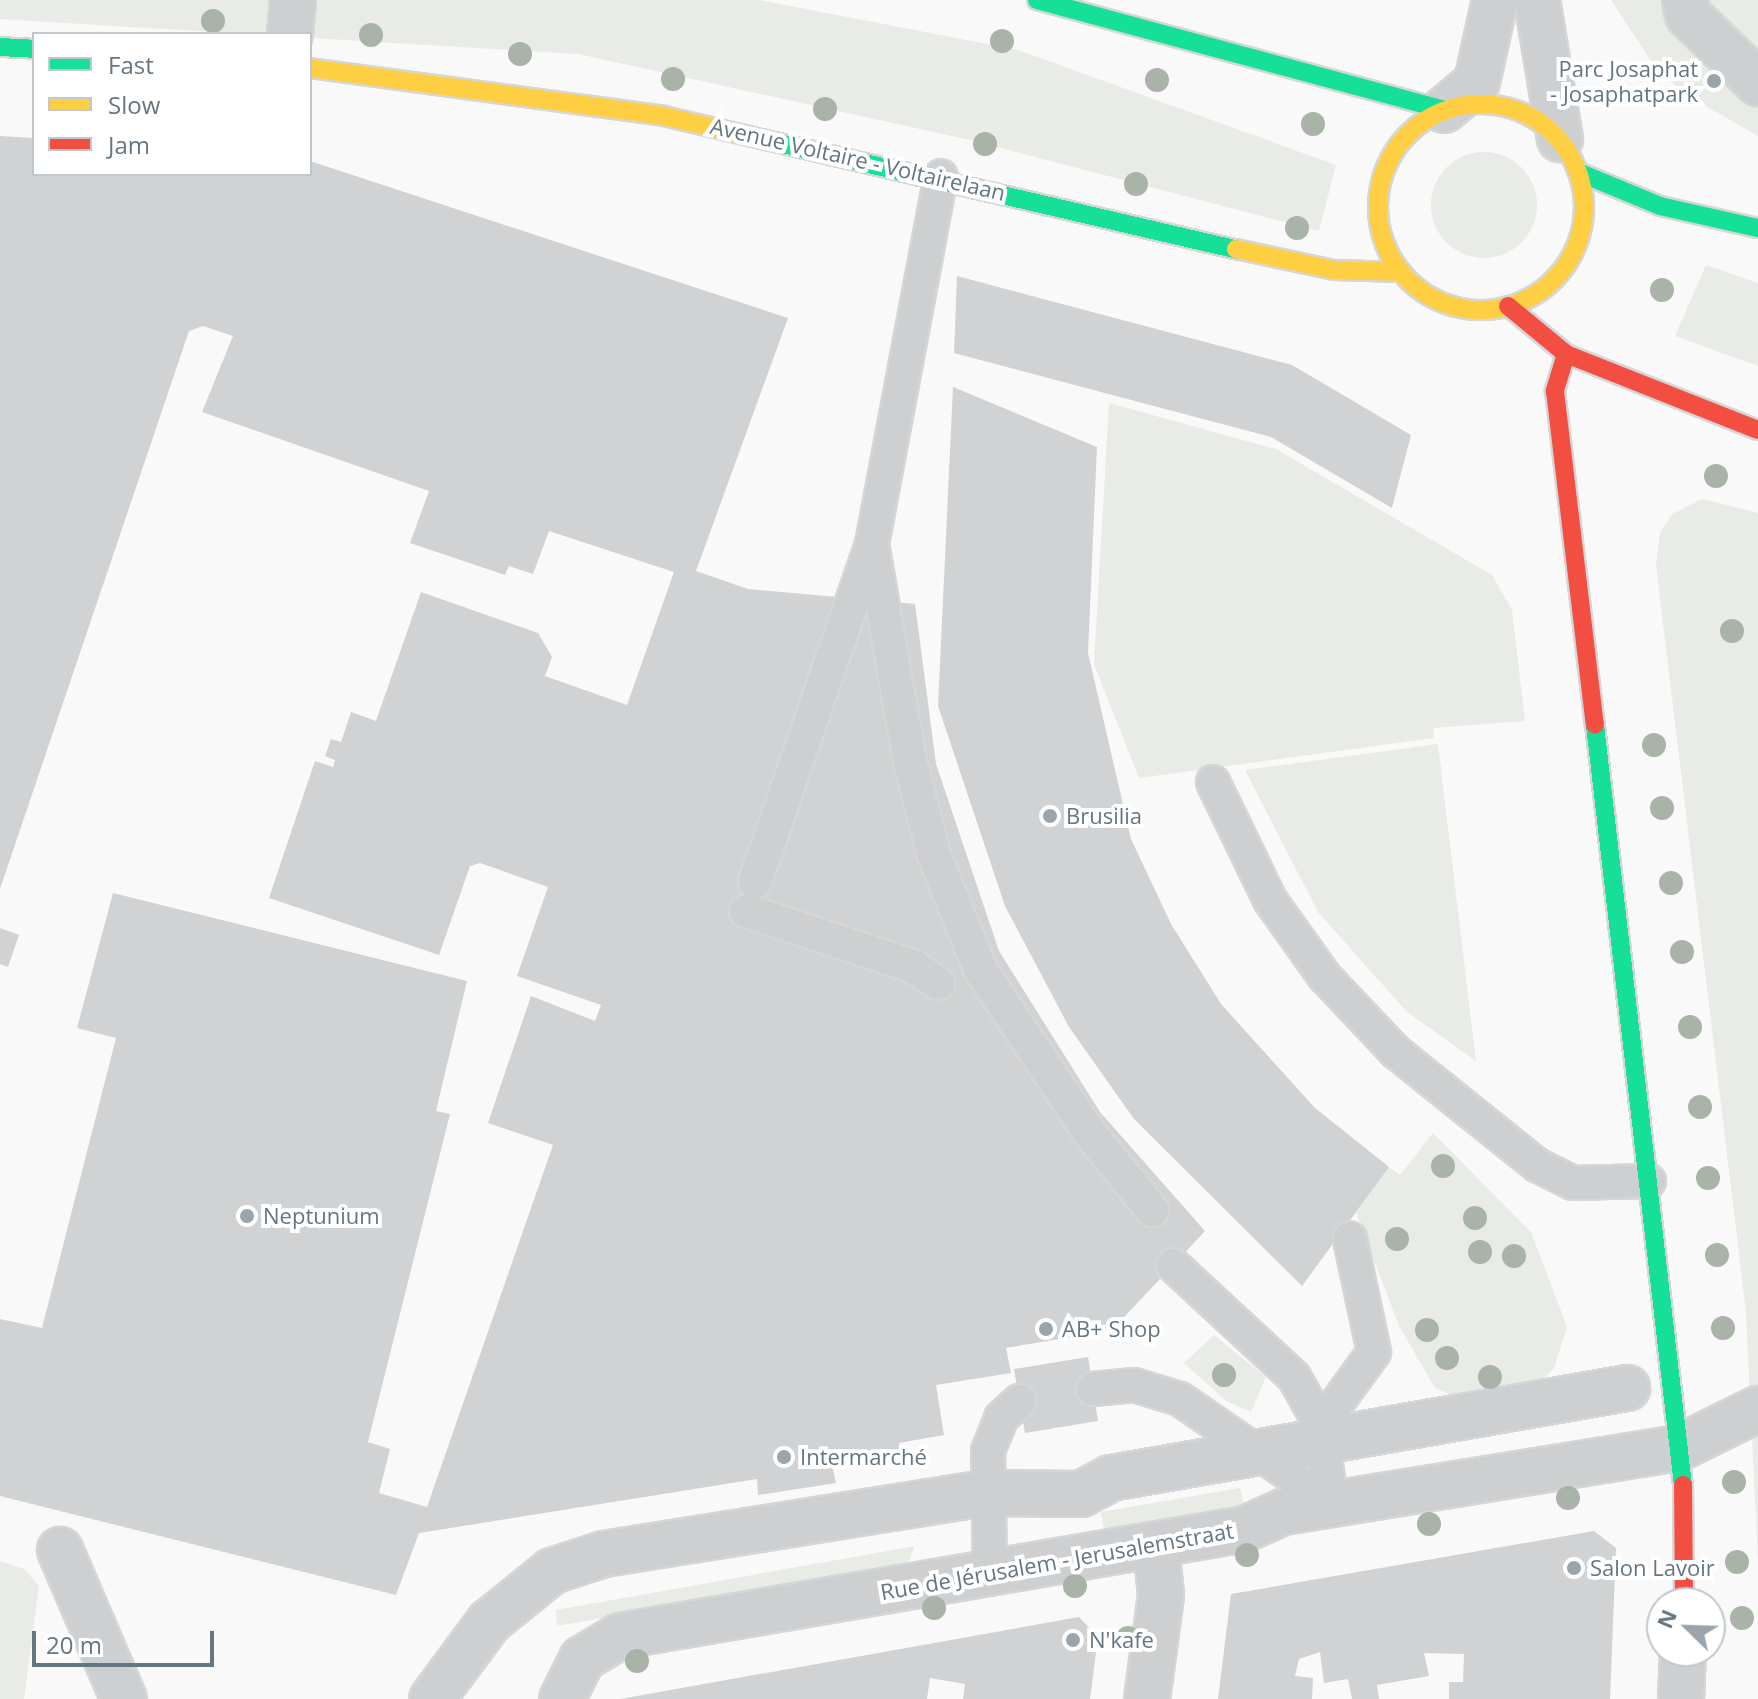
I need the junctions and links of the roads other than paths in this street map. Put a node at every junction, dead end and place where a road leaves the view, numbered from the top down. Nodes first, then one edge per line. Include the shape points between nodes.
1 (293, 0) edge
2 (1037, 0) edge
3 (1495, 0) edge
4 (1537, 0) edge
5 (1686, 1) edge
6 (290, 32) edge
7 (0, 47) edge
8 (32, 49) edge
9 (312, 68) edge
10 (1758, 83) edge
11 (1444, 110) junction
12 (1569, 156) junction
13 (941, 176) junction
14 (1758, 228) edge
15 (1401, 272) junction
16 (1508, 306) junction
17 (1566, 354) junction
18 (1758, 430) edge
19 (872, 544) junction
20 (1213, 782) dead end
21 (938, 983) dead end
22 (1649, 1181) junction
23 (1152, 1210) dead end
24 (1350, 1239) dead end
25 (1173, 1265) dead end
26 (1627, 1388) dead end
27 (1093, 1389) dead end
28 (1019, 1401) dead end
29 (1758, 1409) edge
30 (1322, 1433) junction
31 (1679, 1448) junction
32 (1257, 1453) junction
33 (985, 1493) junction
34 (1331, 1503) junction
35 (1156, 1545) junction
36 (60, 1550) dead end
37 (990, 1574) junction
38 (1683, 1587) edge
39 (1682, 1667) edge
40 (124, 1699) edge
41 (432, 1699) edge
42 (562, 1699) edge
43 (1147, 1699) edge
44 (1681, 1699) edge

1 - 6 street
2 - 11 street
3 - 11 street via 1477,82
4 - 12 street
5 - 10 street via 1688,15
7 - 8 street
9 - 13 street, Avenue Voltaire - Voltairelaan via 664,116
11 - 12 street via 1510,107
11 - 15 street via 1404,137 1381,179 1380,228
12 - 14 street via 1660,206
12 - 16 street via 1584,214 1572,254 1545,287
13 - 15 street, Avenue Voltaire - Voltairelaan via 1262,255 1334,270
13 - 19 lane
15 - 16 street via 1417,289 1461,308
16 - 17 street
17 - 18 street
17 - 22 street via 1555,391
19 - 21 lane via 750,896 914,967
19 - 23 lane via 910,762 934,855 981,971 1088,1131
20 - 22 lane via 1270,900 1325,977 1396,1052 1537,1165 1573,1183
22 - 31 street
24 - 30 lane via 1374,1352
25 - 30 lane via 1294,1377
26 - 30 street
27 - 32 lane via 1134,1385 1180,1399
28 - 33 lane via 1001,1418 988,1451
29 - 31 street, Rue de Jérusalem - Jerusalemstraat
30 - 32 street
30 - 34 lane
31 - 34 street, Rue de Jérusalem - Jerusalemstraat
31 - 38 street
32 - 33 street via 1111,1478 1081,1494
32 - 34 lane
33 - 37 lane
33 - 41 street via 604,1554 552,1571 489,1622
34 - 35 street, Rue de Jérusalem - Jerusalemstraat
35 - 37 street, Rue de Jérusalem - Jerusalemstraat
35 - 43 street via 1161,1595
36 - 40 street
37 - 42 street, Rue de Jérusalem - Jerusalemstraat via 620,1636 582,1659
39 - 44 street

